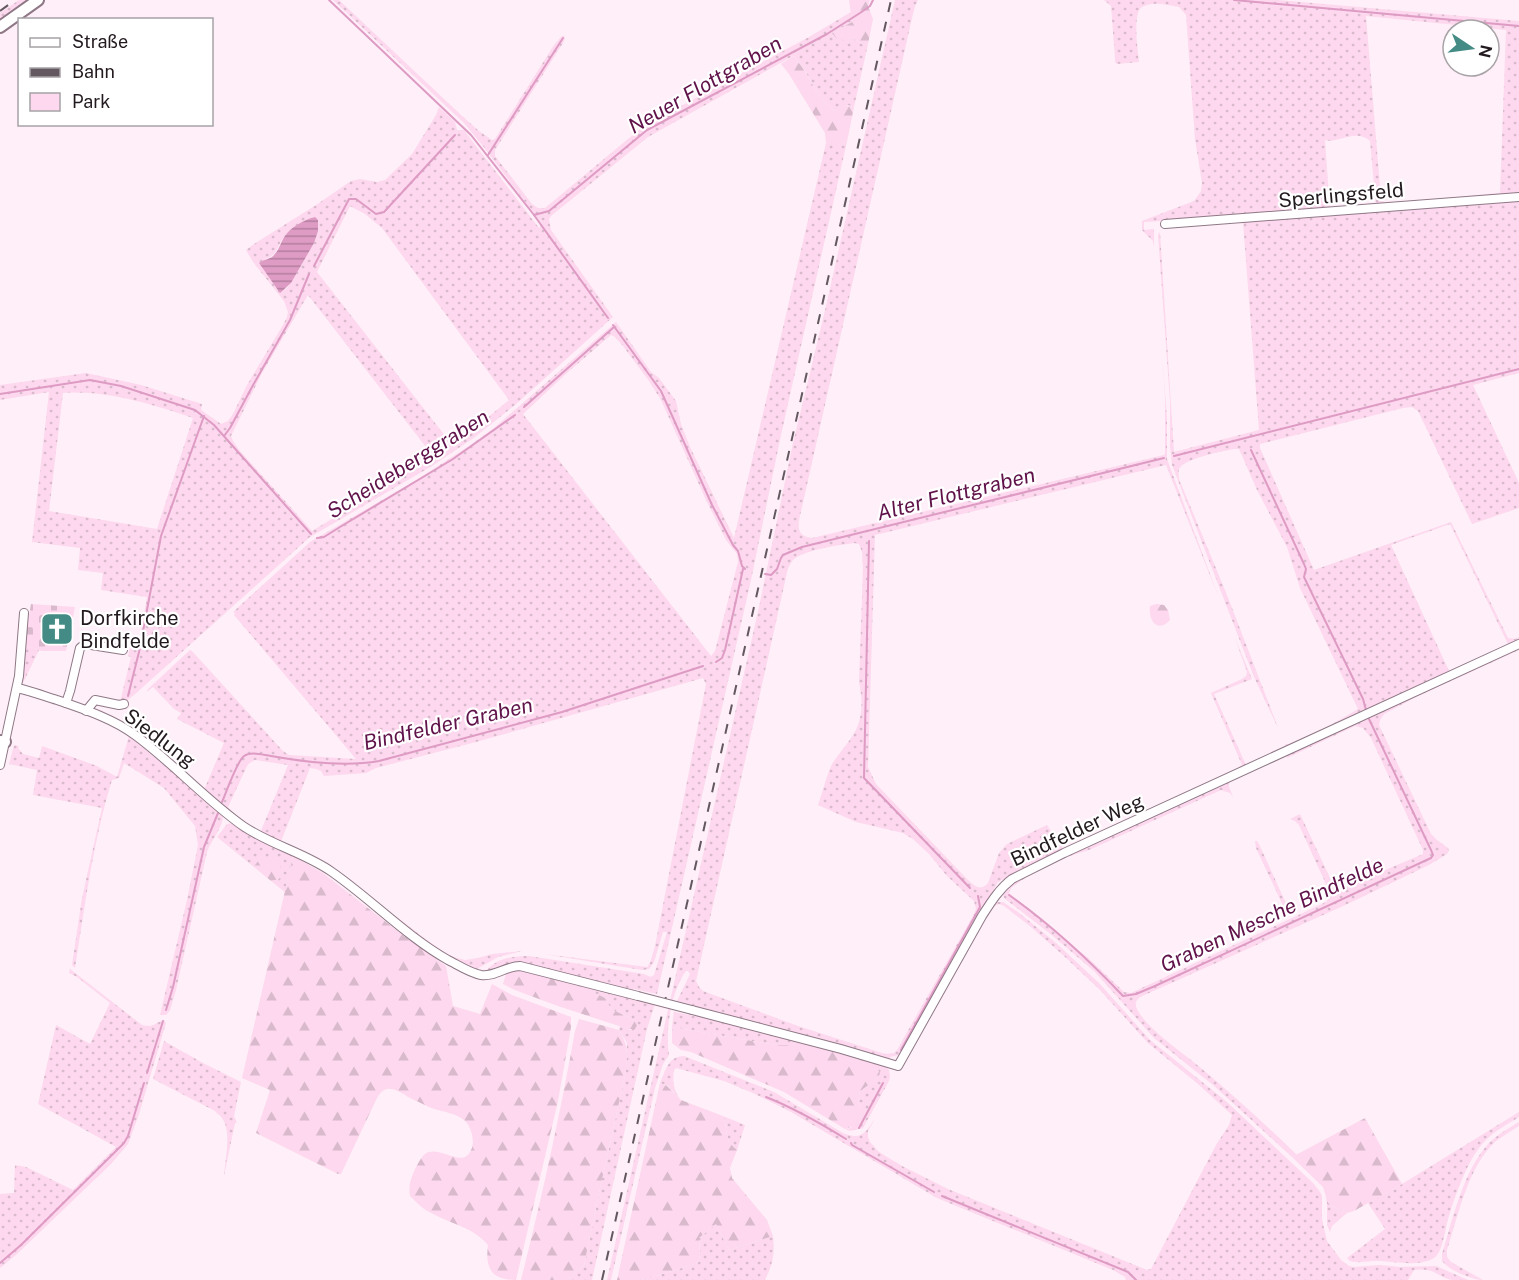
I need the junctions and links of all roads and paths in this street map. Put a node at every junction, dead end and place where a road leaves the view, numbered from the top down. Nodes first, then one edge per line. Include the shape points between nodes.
1 (38, 0) edge
2 (0, 27) edge
3 (1519, 196) edge
4 (1165, 224) dead end
5 (24, 613) dead end
6 (1519, 644) edge
7 (123, 650) dead end
8 (17, 688) junction
9 (66, 703) junction
10 (124, 704) dead end
11 (86, 711) junction
12 (2, 741) edge
13 (0, 765) edge
14 (692, 1010) joint

1 - 2 main road
3 - 4 street, Sperlingsfeld
5 - 8 street
6 - 14 street, Bindfelder Weg via 1044,862 1004,884 898,1066
7 - 9 street via 85,644 80,648
8 - 9 street, Siedlung
8 - 12 street
9 - 11 street, Siedlung
10 - 11 street via 95,700
11 - 14 street, Siedlung, bridge via 135,735 226,814 265,839 332,872 432,950 470,971 483,976 520,966
12 - 13 street

